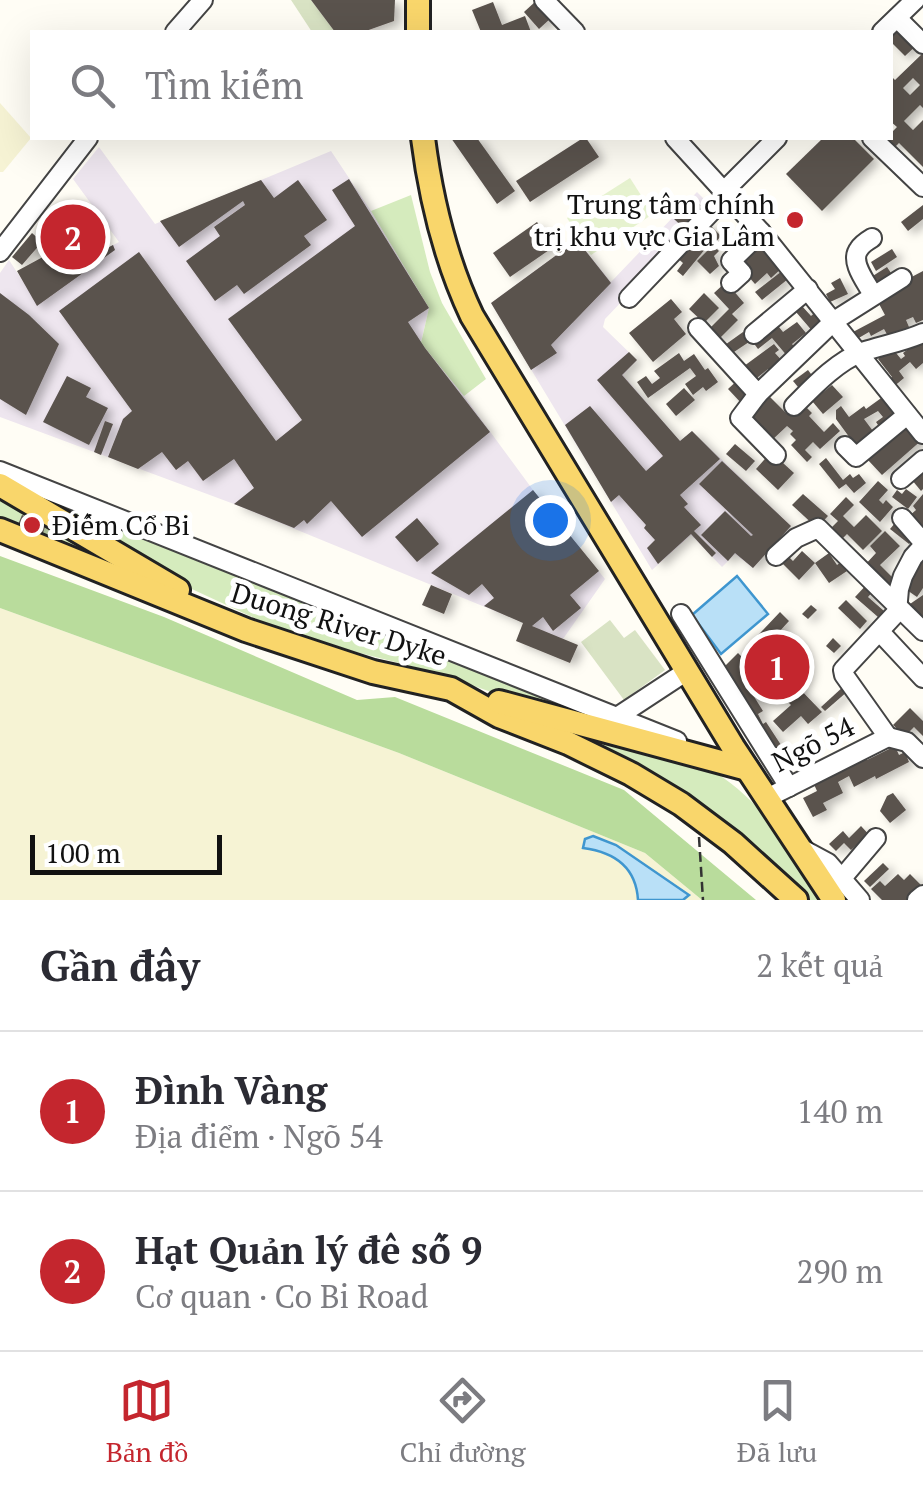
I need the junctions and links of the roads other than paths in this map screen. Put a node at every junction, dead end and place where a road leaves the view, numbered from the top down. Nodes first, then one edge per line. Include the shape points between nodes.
1 (418, 0) edge
2 (544, 0) edge
3 (915, 0) edge
4 (198, 2) edge
5 (897, 18) junction
6 (177, 30) edge
7 (418, 30) edge
8 (573, 30) edge
9 (884, 30) edge
10 (923, 44) edge
11 (86, 140) edge
12 (423, 140) edge
13 (677, 140) edge
14 (776, 140) edge
15 (874, 140) edge
16 (923, 187) edge
17 (726, 192) junction
18 (761, 232) junction
19 (872, 238) dead end
20 (0, 252) edge
21 (902, 278) dead end
22 (731, 284) dead end
23 (808, 290) junction
24 (873, 295) junction
25 (629, 298) dead end
26 (834, 321) junction
27 (698, 328) dead end
28 (923, 333) edge
29 (754, 334) dead end
30 (860, 353) junction
31 (758, 394) junction
32 (794, 406) dead end
33 (907, 415) junction
34 (923, 434) edge
35 (845, 446) dead end
36 (776, 455) dead end
37 (923, 460) edge
38 (0, 471) edge
39 (901, 479) dead end
40 (0, 485) edge
41 (902, 518) dead end
42 (0, 530) edge
43 (923, 544) edge
44 (776, 556) dead end
45 (898, 606) junction
46 (681, 614) dead end
47 (246, 630) junction
48 (923, 631) edge
49 (880, 632) junction
50 (687, 672) junction
51 (923, 678) edge
52 (450, 689) junction
53 (617, 717) junction
54 (888, 737) junction
55 (923, 758) edge
56 (746, 769) junction
57 (789, 787) junction
58 (767, 798) junction
59 (876, 838) dead end
60 (802, 849) junction
61 (843, 877) junction
62 (923, 895) edge
63 (796, 900) edge
64 (834, 900) edge
65 (860, 900) edge
66 (918, 900) edge

1 - 7 main road
2 - 8 street
3 - 5 street
4 - 6 street
5 - 9 street
5 - 10 street
11 - 20 street
12 - 50 main road via 440,233 472,316
13 - 17 street
14 - 17 street
15 - 16 street
17 - 18 street
17 - 25 street
18 - 22 street via 731,261 742,273
18 - 23 street
19 - 24 street via 856,254
21 - 24 street
23 - 26 street
23 - 29 street
24 - 26 street
26 - 30 street
26 - 31 street
27 - 31 street
28 - 30 street
30 - 32 street
30 - 33 street
31 - 36 street via 740,418
33 - 34 street
33 - 35 street via 856,458
37 - 39 street
38 - 53 street
40 - 47 main road
41 - 43 street
42 - 47 main road, Duong River Dyke
43 - 45 street, Ngõ 54 via 903,576
44 - 45 street via 818,528
45 - 48 street
45 - 49 street, Ngõ 54
46 - 57 street
47 - 52 main road, Duong River Dyke via 373,672
49 - 51 street
49 - 54 street, Ngõ 54 via 843,673
50 - 53 street
50 - 56 main road
52 - 56 main road
52 - 63 main road, Duong River Dyke via 681,804
53 - 56 street
54 - 55 street via 903,740
54 - 57 street, Ngõ 54
56 - 58 main road
57 - 58 street, Ngõ 54
58 - 60 main road
59 - 61 street
60 - 61 street
60 - 64 main road
61 - 65 street
62 - 66 street

